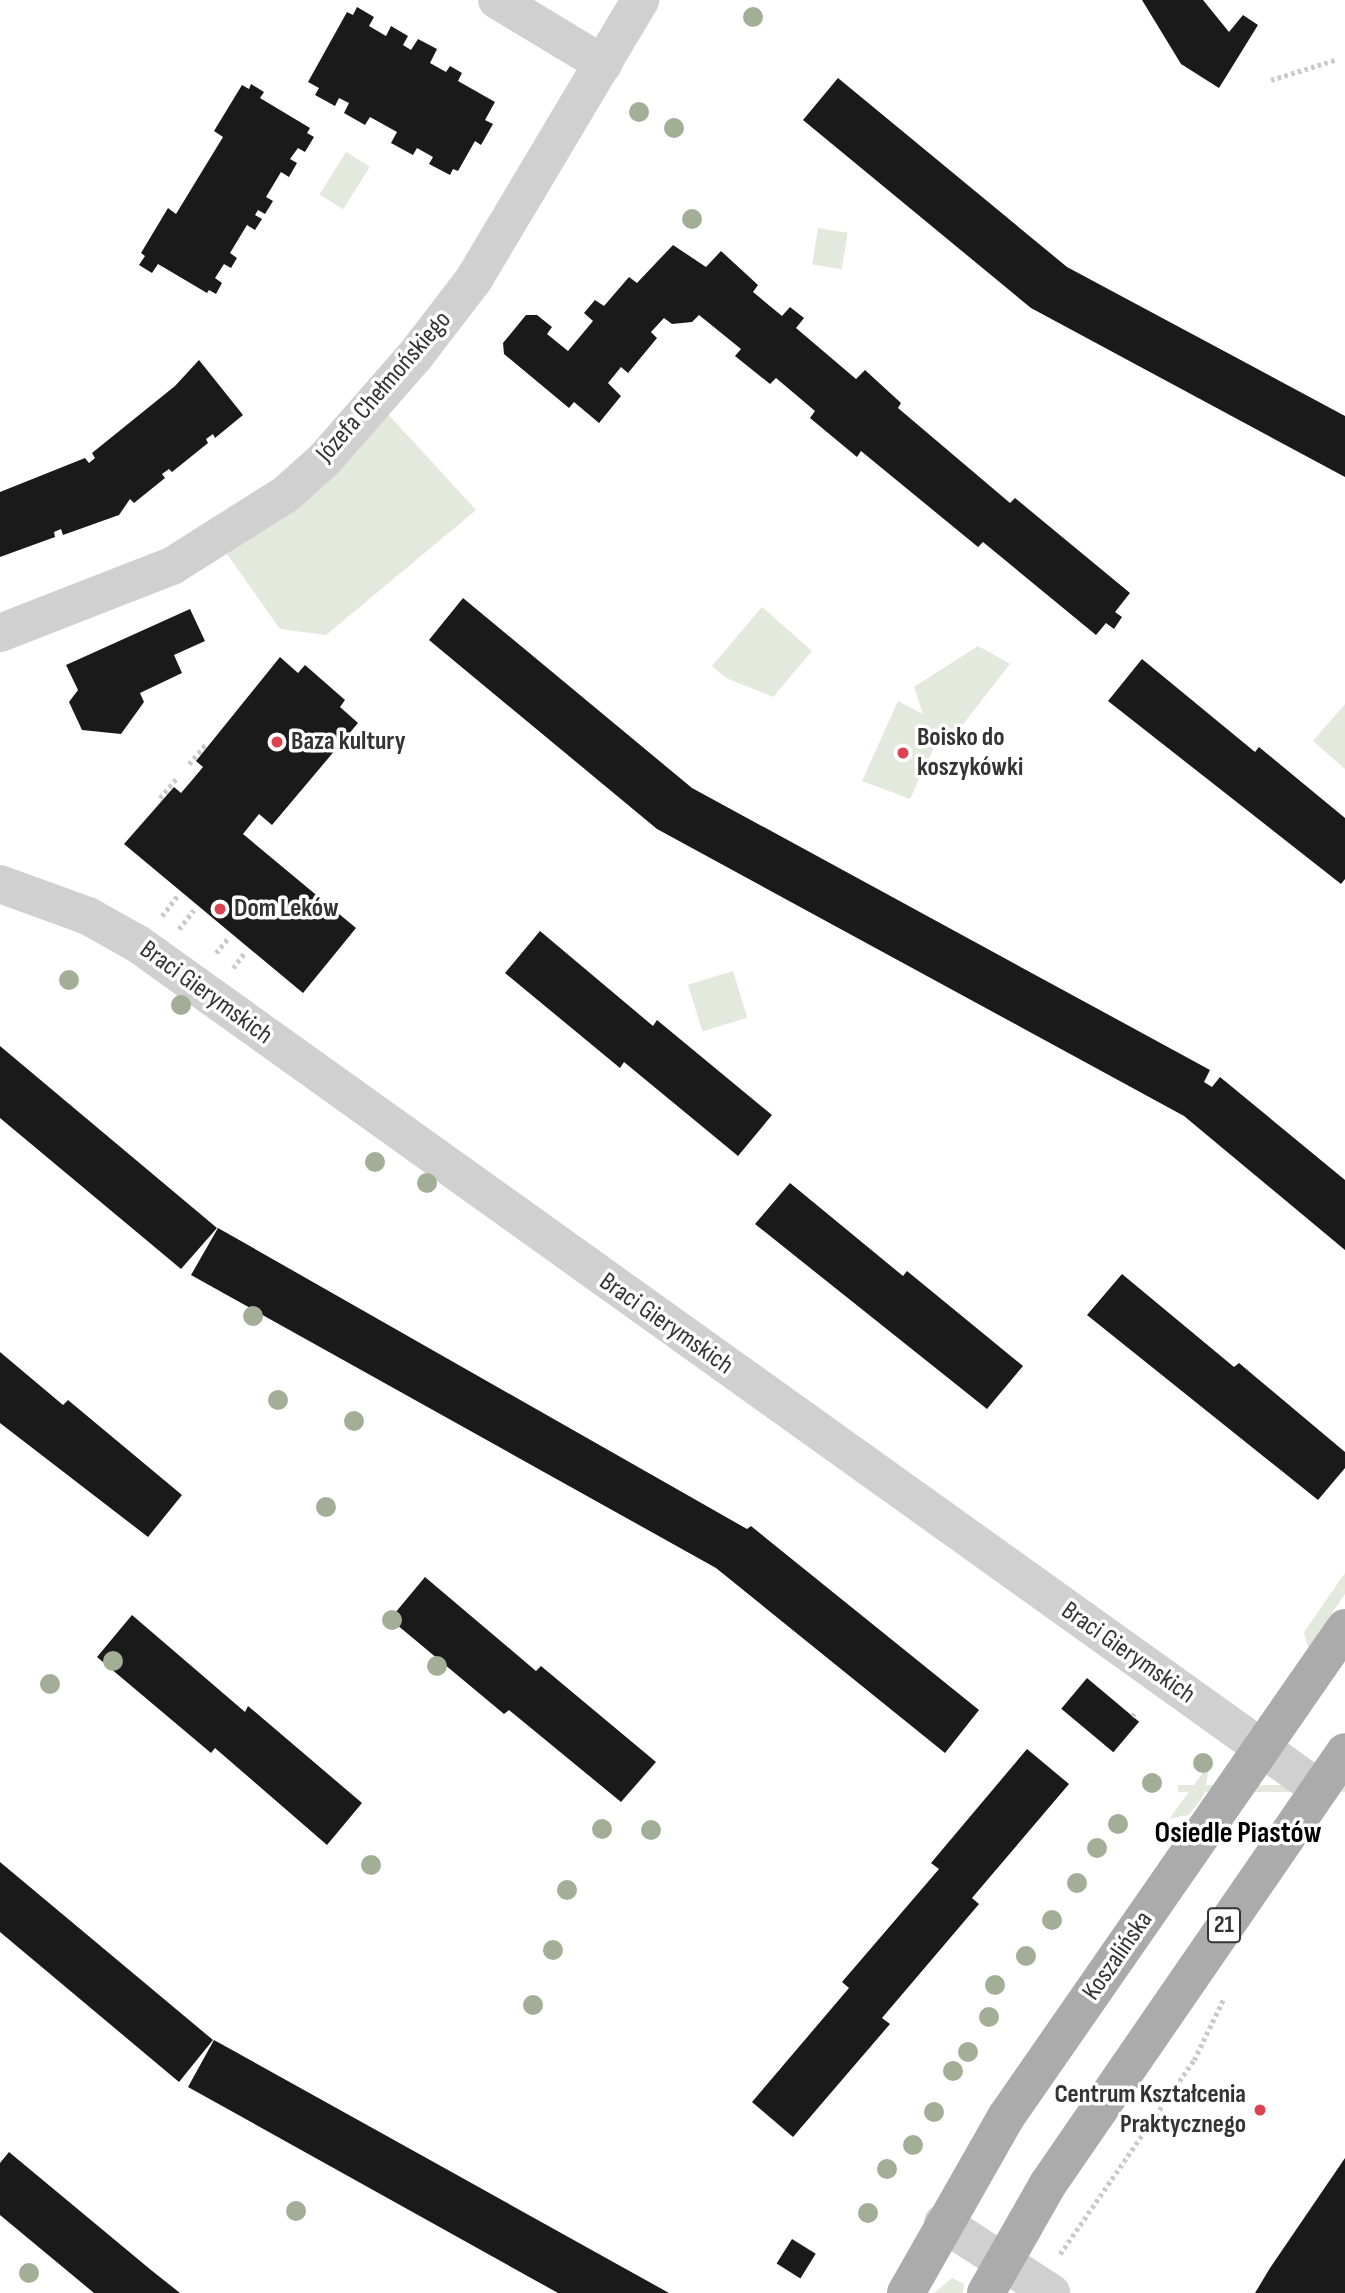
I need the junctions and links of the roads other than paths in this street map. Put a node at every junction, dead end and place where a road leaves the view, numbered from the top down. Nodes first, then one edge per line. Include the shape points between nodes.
1 (497, 0) edge
2 (640, 0) edge
3 (603, 64) junction
4 (0, 633) edge
5 (0, 884) edge
6 (1345, 1628) edge
7 (1262, 1748) junction
8 (1345, 1752) edge
9 (1319, 1789) junction
10 (943, 2223) junction
11 (995, 2278) edge
12 (906, 2293) edge
13 (1051, 2293) edge

1 - 3 street
2 - 3 street, Józefa Chełmońskiego
3 - 4 street, Józefa Chełmońskiego via 474,278 415,356 325,458 286,494 172,566
5 - 7 street, Braci Gierymskich via 126,935
6 - 7 main road, Koszalińska
7 - 9 street, Braci Gierymskich
7 - 10 main road, Koszalińska via 1006,2117
8 - 9 main road, 21
9 - 11 main road, 21 via 1055,2173
10 - 11 street
10 - 12 main road, Koszalińska
11 - 13 street

